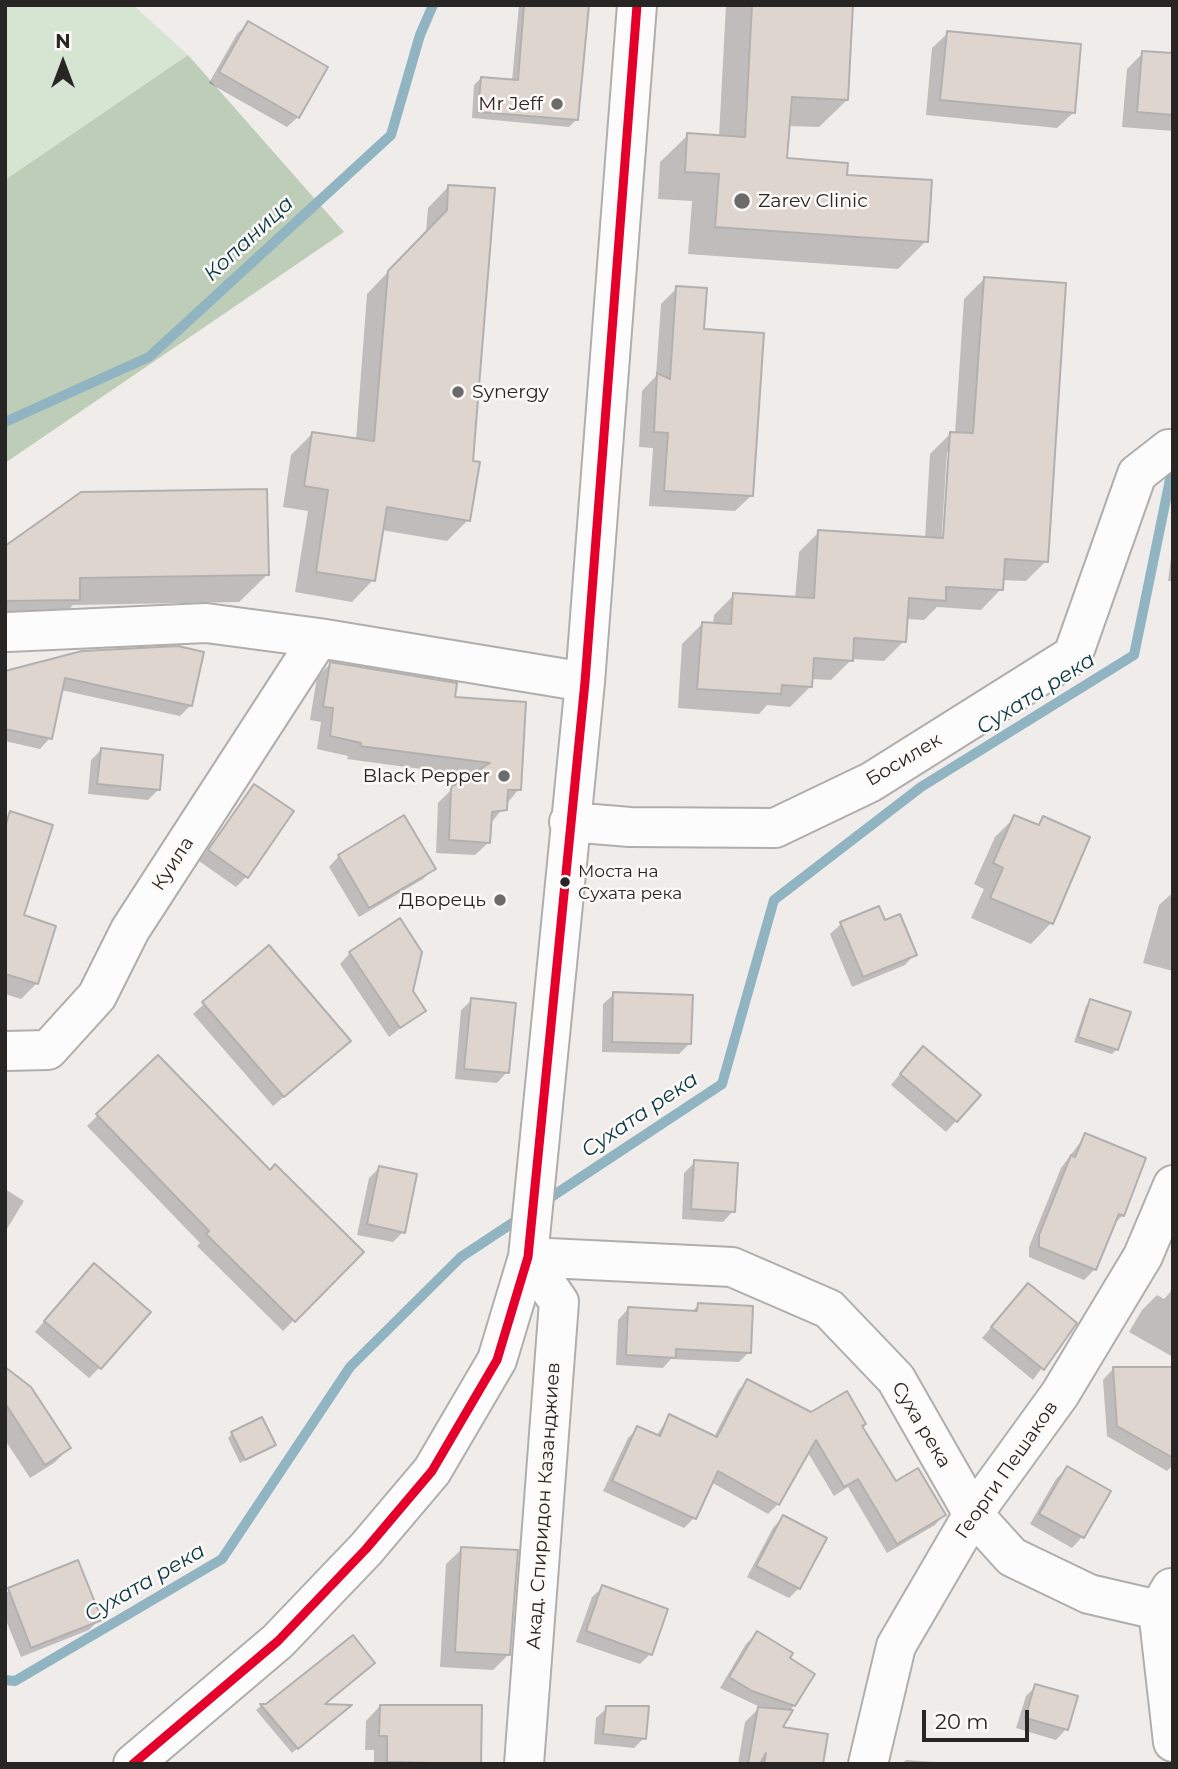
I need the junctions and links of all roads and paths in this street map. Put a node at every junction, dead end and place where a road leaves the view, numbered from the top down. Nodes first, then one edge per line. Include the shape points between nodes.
1 (637, 5) edge
2 (1171, 449) edge
3 (8, 632) dead end
4 (319, 638) junction
5 (585, 682) junction
6 (569, 822) junction
7 (5, 1051) edge
8 (1173, 1185) edge
9 (528, 1257) junction
10 (973, 1514) junction
11 (1168, 1602) edge
12 (1173, 1742) edge
13 (133, 1764) edge
14 (524, 1764) edge
15 (868, 1764) edge

1 - 5 street
2 - 6 street, Босилек via 1137,474 1073,656 871,782 775,828 653,828
3 - 4 street via 206,623
4 - 5 street
4 - 7 street, Куила via 131,930 97,996 48,1050
5 - 6 street
6 - 9 street
8 - 10 street, Георги Пешаков via 1143,1256 1060,1394
9 - 10 street, Суха река via 732,1267 828,1309 896,1379
9 - 13 street via 497,1360 432,1471 278,1641
9 - 14 street, Акад. Спиридон Казанджиев via 559,1302
10 - 11 street, Суха река via 1012,1557 1089,1594
10 - 15 street, Георги Пешаков via 896,1646
11 - 12 street

